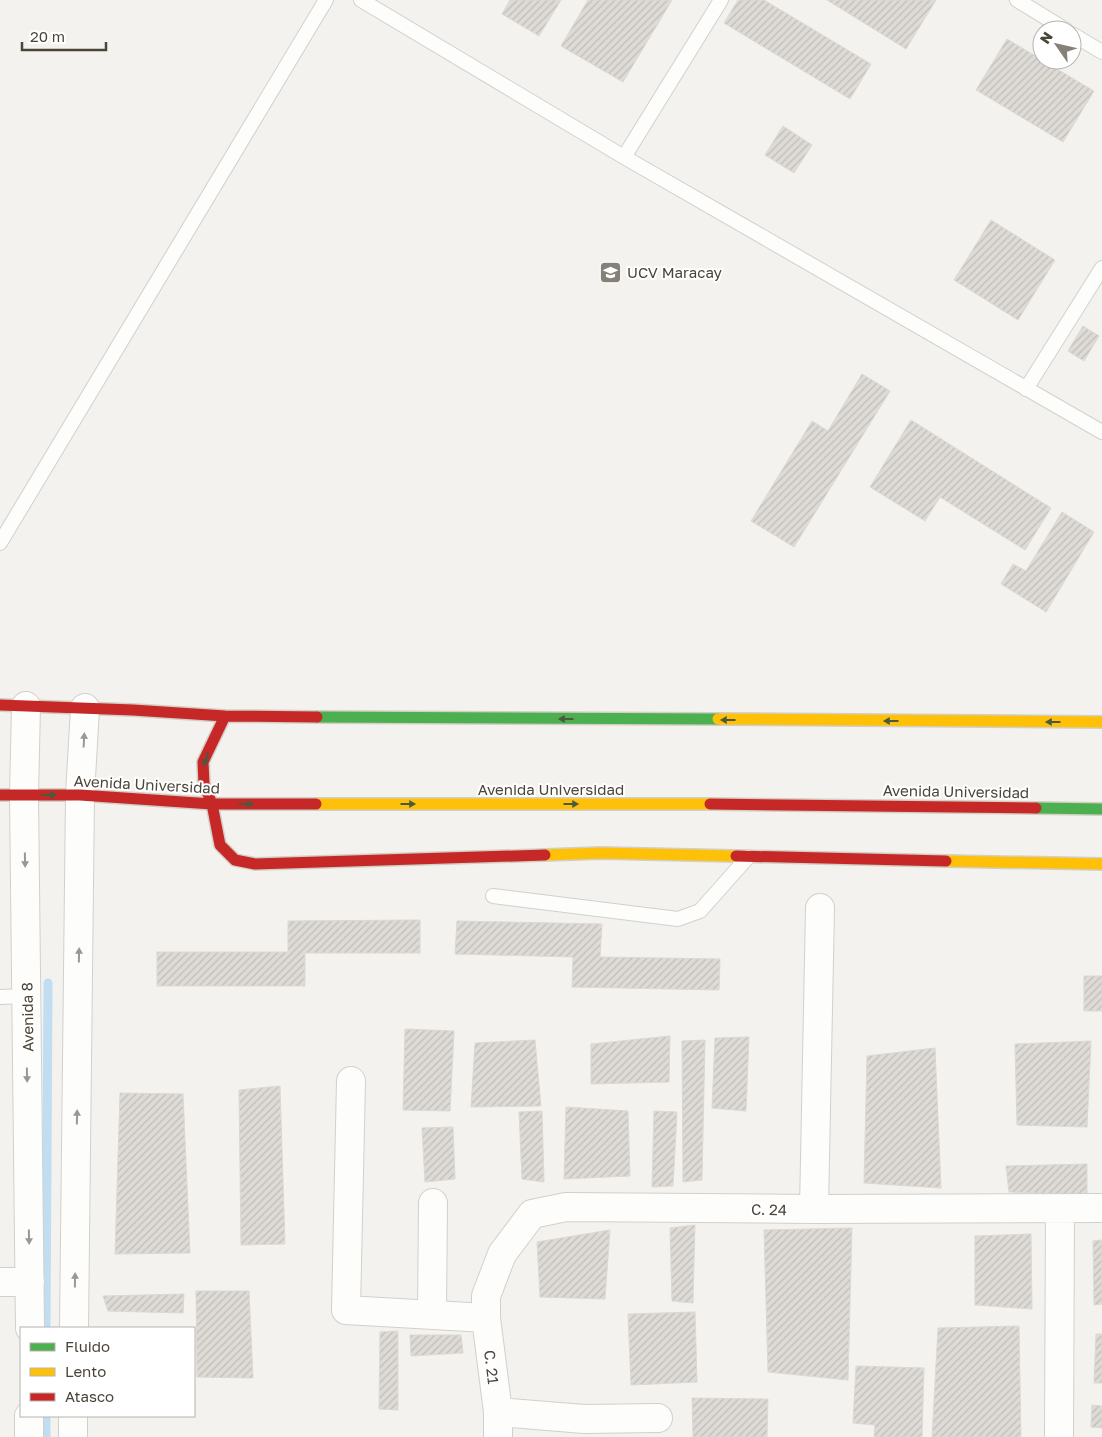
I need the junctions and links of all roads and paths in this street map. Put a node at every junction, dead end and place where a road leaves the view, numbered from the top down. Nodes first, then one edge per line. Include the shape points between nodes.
1 (326, 0) edge
2 (361, 0) edge
3 (721, 0) edge
4 (1017, 0) edge
5 (1050, 20) edge
6 (1082, 40) edge
7 (1102, 52) edge
8 (624, 157) junction
9 (1102, 268) edge
10 (1026, 389) junction
11 (1102, 432) edge
12 (0, 542) edge
13 (13, 706) edge
14 (85, 708) junction
15 (225, 716) junction
16 (1102, 722) edge
17 (12, 795) edge
18 (80, 795) junction
19 (212, 804) junction
20 (1102, 809) edge
21 (748, 856) junction
22 (1102, 864) edge
23 (493, 896) dead end
24 (820, 908) dead end
25 (13, 996) edge
26 (351, 1081) dead end
27 (433, 1203) dead end
28 (1102, 1208) edge
29 (1060, 1209) junction
30 (814, 1210) junction
31 (0, 1282) edge
32 (30, 1282) junction
33 (486, 1307) junction
34 (432, 1314) junction
35 (30, 1327) edge
36 (74, 1327) edge
37 (29, 1417) edge
38 (73, 1417) edge
39 (658, 1418) dead end
40 (498, 1424) edge
41 (584, 1428) edge
42 (29, 1437) edge
43 (73, 1437) edge
44 (1059, 1437) edge

1 - 12 lane
2 - 8 lane
3 - 8 lane
4 - 5 lane
6 - 7 lane
8 - 10 lane
9 - 10 lane
10 - 11 lane
13 - 14 main road
13 - 17 street, Avenida 8
14 - 15 main road
18 -> 14 street
16 -> 15 main road
15 -> 19 main road via 203,762 204,784
17 -> 18 main road, Avenida Universidad
17 -> 25 street, Avenida 8
18 - 19 main road, Avenida Universidad
36 -> 18 street
19 -> 20 main road, Avenida Universidad via 774,804
19 - 21 main road via 220,845 235,860 255,864 601,853
21 - 22 main road
21 - 23 lane via 700,911 678,919
24 - 30 street
25 -> 32 street, Avenida 8
26 - 34 street via 346,1310
27 - 34 street
28 - 29 street, C. 24
29 - 30 street, C. 24
29 - 44 street
30 - 33 street, C. 24 via 566,1207 532,1214 502,1254
31 - 32 street
32 - 35 street, Avenida 8
33 - 34 street
33 - 40 street, C. 21
37 - 42 street
38 - 43 street
39 - 41 street
40 - 41 street

